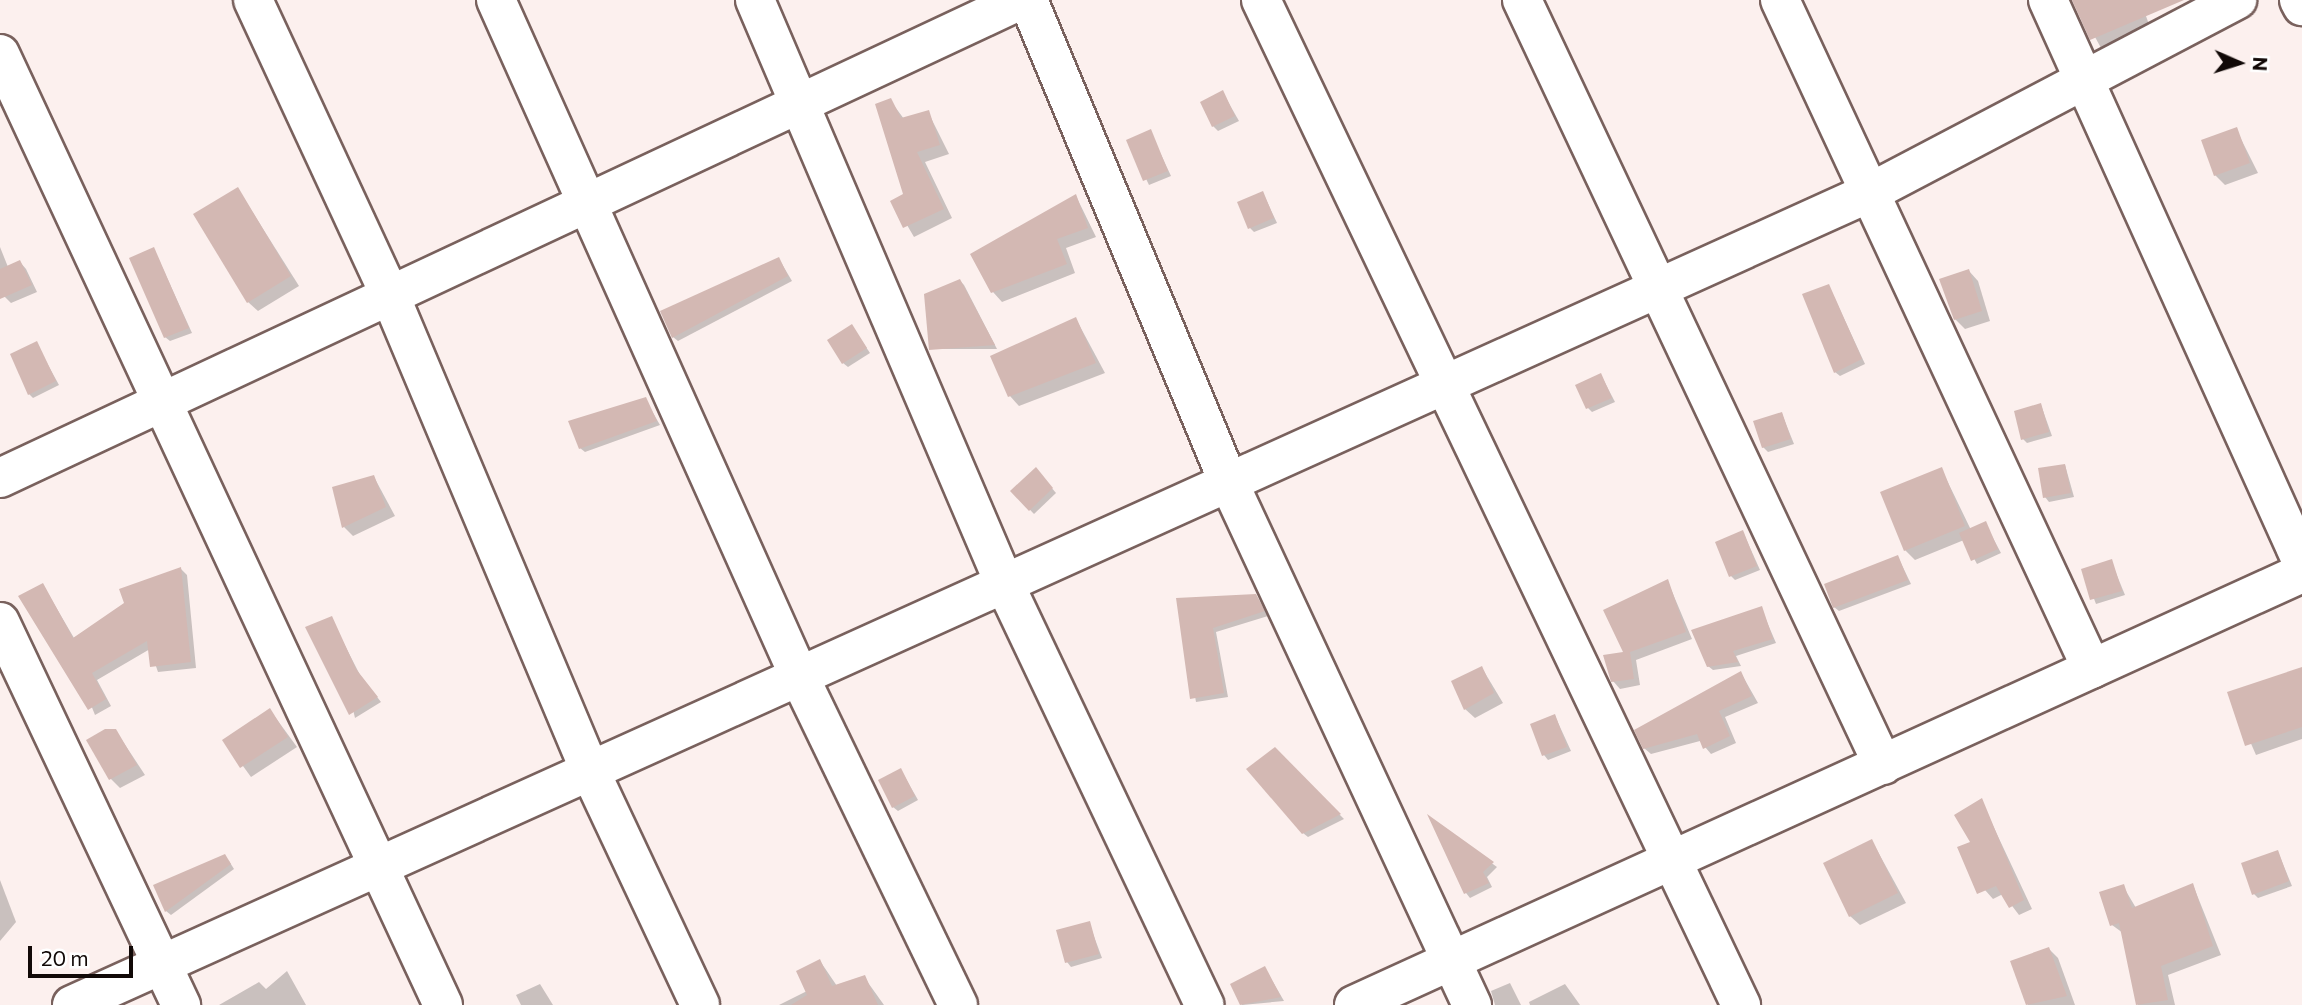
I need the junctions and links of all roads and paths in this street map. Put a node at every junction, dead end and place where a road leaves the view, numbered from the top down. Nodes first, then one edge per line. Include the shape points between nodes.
1 (253, 0) edge
2 (496, 0) edge
3 (755, 0) edge
4 (1021, 0) edge
5 (1028, 0) edge
6 (1261, 0) edge
7 (1522, 0) edge
8 (1780, 0) edge
9 (2048, 0) edge
10 (2237, 0) edge
11 (2299, 0) edge
12 (2302, 6) edge
13 (0, 54) edge
14 (2083, 77) junction
15 (802, 101) junction
16 (1869, 193) junction
17 (587, 201) junction
18 (1661, 283) junction
19 (389, 293) junction
20 (1441, 385) junction
21 (163, 397) junction
22 (0, 478) edge
23 (1228, 481) junction
24 (2302, 562) edge
25 (2302, 573) edge
26 (1005, 585) junction
27 (0, 622) edge
28 (2092, 669) junction
29 (800, 678) junction
30 (1883, 765) junction
31 (591, 773) junction
32 (1676, 860) junction
33 (380, 869) junction
34 (1451, 958) junction
35 (160, 962) junction
36 (72, 1005) edge
37 (181, 1005) edge
38 (443, 1005) edge
39 (700, 1005) edge
40 (958, 1005) edge
41 (1204, 1005) edge
42 (1354, 1005) edge
43 (1472, 1005) edge
44 (1741, 1005) edge

1 - 19 street
2 - 17 street
3 - 15 street
4 - 15 street
5 - 23 street
6 - 20 street
7 - 18 street
8 - 16 street
9 - 14 street
10 - 14 street
11 - 12 street
13 - 21 street
14 - 16 street
14 - 24 street
15 - 17 street
15 - 26 street
16 - 18 street
16 - 28 street
17 - 19 street
17 - 29 street
18 - 20 street
18 - 30 street
19 - 21 street
19 - 31 street
20 - 23 street
20 - 32 street
21 - 22 street
21 - 33 street
23 - 26 street
23 - 34 street
25 - 28 street
26 - 29 street
26 - 41 street
27 - 35 street
28 - 30 street
29 - 31 street
29 - 40 street
30 - 32 street
31 - 33 street
31 - 39 street
32 - 34 street
32 - 44 street
33 - 35 street
33 - 38 street
34 - 42 street
34 - 43 street
35 - 36 street
35 - 37 street

